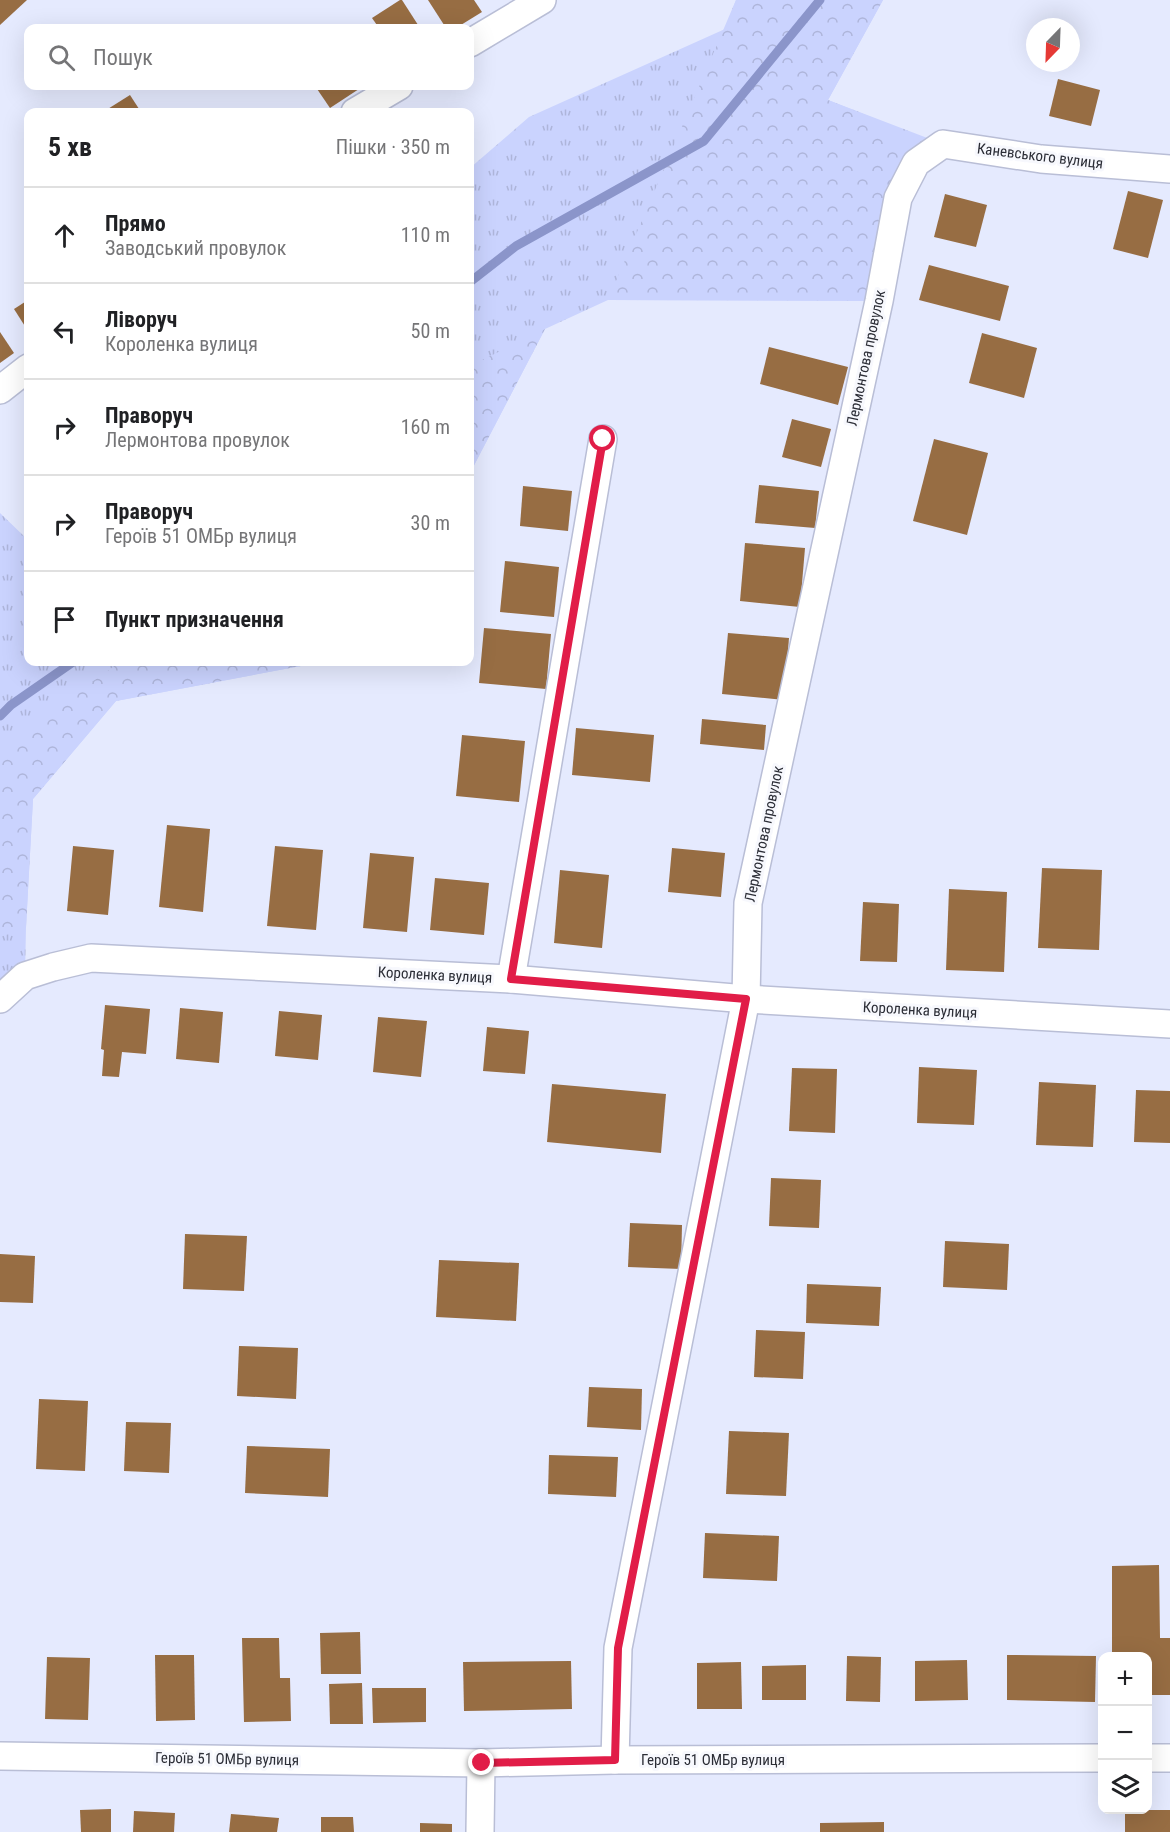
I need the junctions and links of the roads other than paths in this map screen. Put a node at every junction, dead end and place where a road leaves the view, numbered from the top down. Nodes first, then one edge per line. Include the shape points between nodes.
1 (542, 0) edge
2 (474, 41) edge
3 (392, 90) edge
4 (362, 108) edge
5 (916, 163) joint
6 (1170, 169) edge
7 (24, 371) edge
8 (0, 390) edge
9 (603, 439) dead end
10 (511, 979) junction
11 (0, 999) edge
12 (746, 999) junction
13 (1170, 1024) edge
14 (0, 1756) edge
15 (1098, 1758) edge
16 (1152, 1758) edge
17 (1170, 1758) edge
18 (615, 1760) junction
19 (482, 1763) junction
20 (480, 1832) edge

1 - 2 street
3 - 4 street
5 - 6 street, Каневського вулиця via 943,144 1041,159
5 - 12 street, Лермонтова провулок via 898,198 748,903
7 - 8 street
9 - 10 street
10 - 11 street, Короленка вулиця via 91,958 25,976
10 - 12 street, Короленка вулиця
12 - 13 street, Короленка вулиця
12 - 18 street, Лермонтова провулок via 618,1648
14 - 19 street, Героїв 51 ОМБр вулиця
15 - 18 street, Героїв 51 ОМБр вулиця
16 - 17 street
18 - 19 street, Героїв 51 ОМБр вулиця
19 - 20 street

